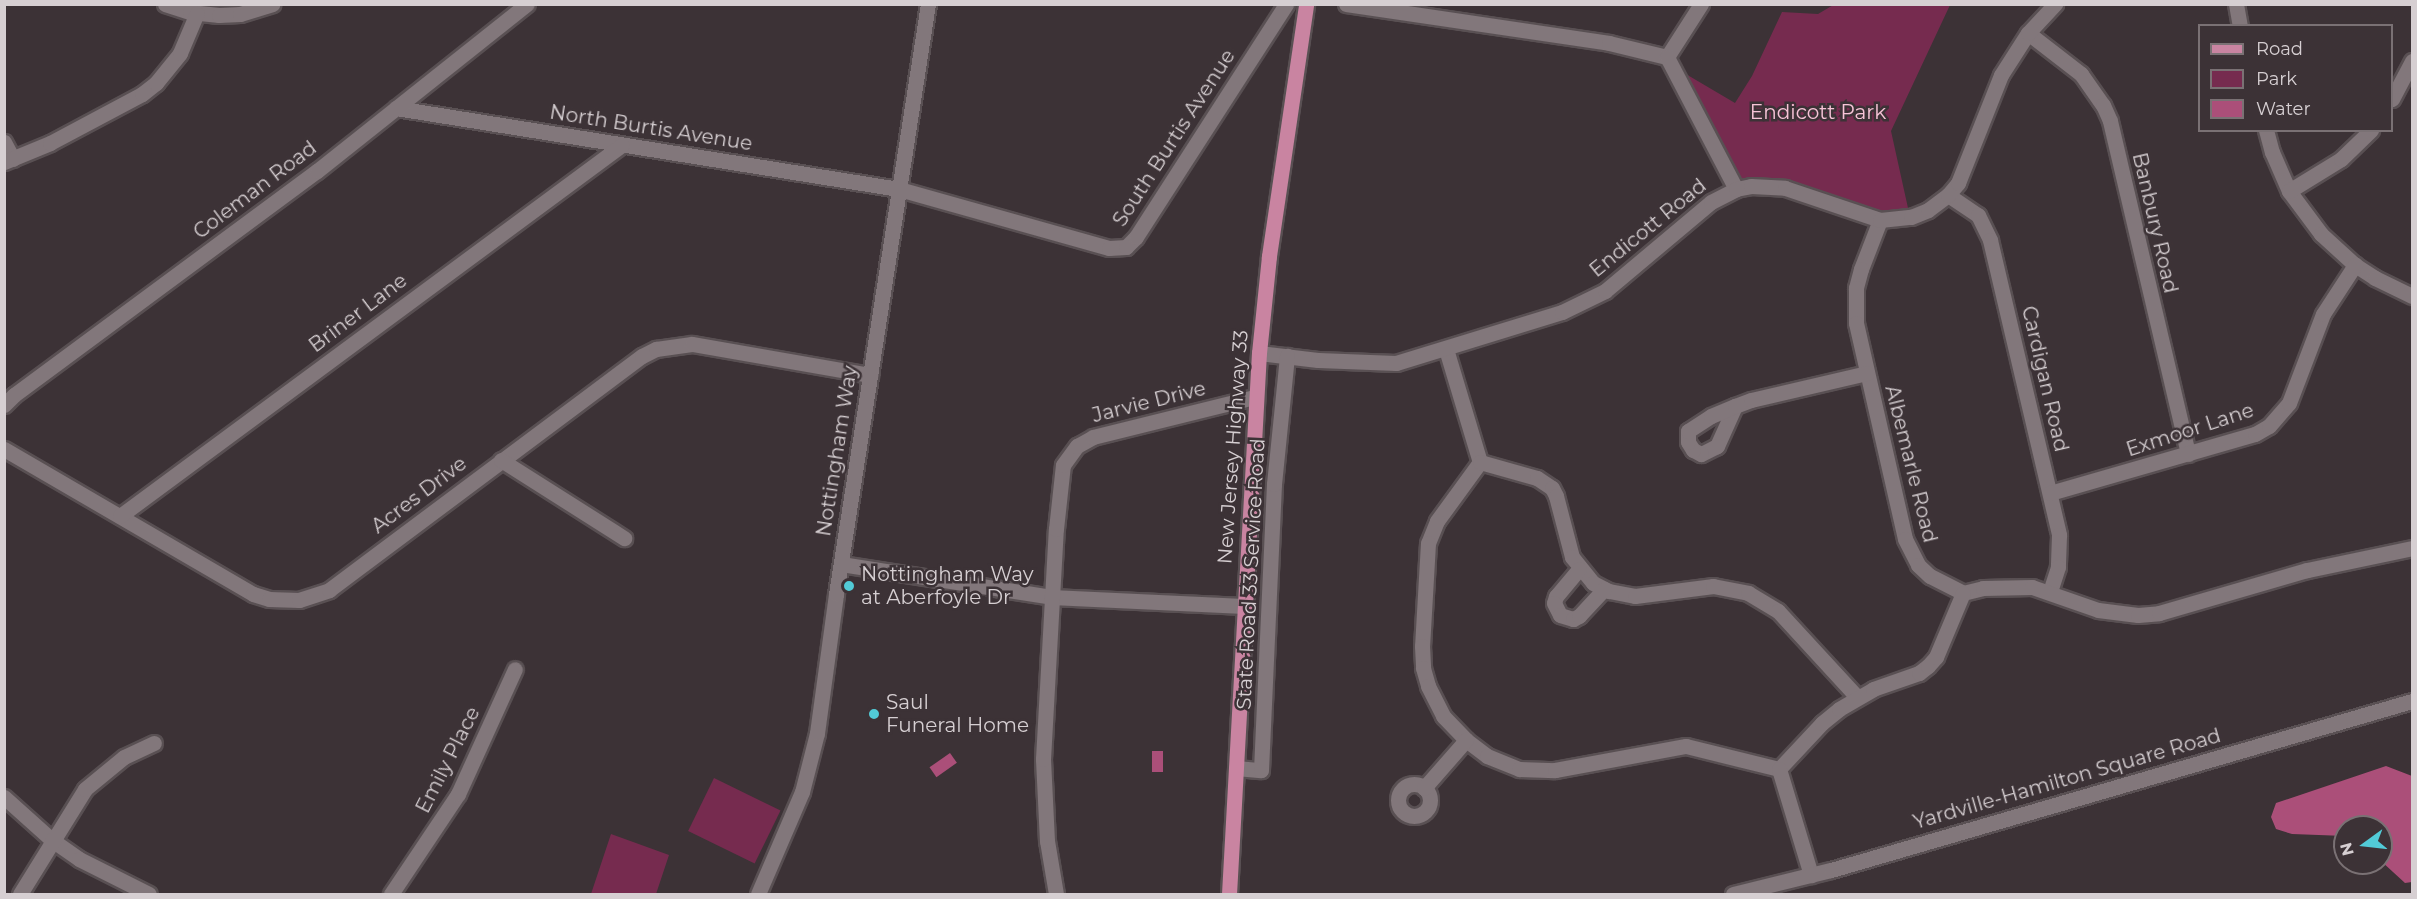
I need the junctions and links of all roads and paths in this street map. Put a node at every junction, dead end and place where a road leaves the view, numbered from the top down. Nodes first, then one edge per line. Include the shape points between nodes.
1 (165, 4) edge
2 (273, 4) edge
3 (527, 4) edge
4 (1286, 4) edge
5 (1306, 4) edge
6 (1346, 4) edge
7 (1701, 4) edge
8 (2055, 4) edge
9 (2236, 4) edge
10 (925, 5) edge
11 (197, 13) junction
12 (2240, 24) edge
13 (2028, 33) junction
14 (1667, 57) junction
15 (2412, 61) edge
16 (2393, 95) edge
17 (396, 108) junction
18 (2267, 132) edge
19 (2369, 132) edge
20 (4, 142) edge
21 (622, 145) junction
22 (9, 161) edge
23 (899, 189) junction
24 (1736, 189) junction
25 (2289, 191) junction
26 (1948, 195) junction
27 (1880, 220) junction
28 (2355, 265) junction
29 (2412, 296) edge
30 (1446, 350) junction
31 (1259, 353) junction
32 (1287, 356) junction
33 (1867, 373) junction
34 (870, 375) junction
35 (1255, 397) junction
36 (4, 405) edge
37 (1735, 406) dead end
38 (4, 449) edge
39 (2188, 454) junction
40 (501, 460) junction
41 (1480, 462) junction
42 (2050, 494) junction
43 (120, 516) junction
44 (624, 538) dead end
45 (2412, 548) edge
46 (841, 564) junction
47 (1579, 569) junction
48 (1605, 589) junction
49 (2050, 591) junction
50 (1963, 593) junction
51 (1051, 597) junction
52 (1244, 606) junction
53 (515, 669) dead end
54 (1857, 697) junction
55 (2412, 701) edge
56 (1466, 741) junction
57 (154, 743) dead end
58 (1236, 768) junction
59 (1779, 769) junction
60 (1424, 788) dead end
61 (4, 797) edge
62 (52, 840) junction
63 (1811, 875) junction
64 (20, 894) edge
65 (149, 894) edge
66 (391, 894) edge
67 (758, 894) edge
68 (1056, 894) edge
69 (1229, 894) edge
70 (1733, 894) edge

1 - 11 street
2 - 11 street via 240,14
3 - 17 street, Coleman Road
4 - 23 street, South Burtis Avenue via 1126,247 1109,248
5 - 31 main road, New Jersey Highway 33 via 1269,256
6 - 14 street via 1609,43
7 - 14 street
8 - 13 street, Endicott Road
9 - 12 street
10 - 23 street, Nottingham Way
11 - 22 street via 170,68 142,94
13 - 26 street, Endicott Road via 2001,75 1965,169
13 - 39 street, Banbury Road via 2081,74 2110,121
14 - 24 street
15 - 16 street
17 - 21 street, North Burtis Avenue
17 - 36 street, Coleman Road
18 - 25 street
19 - 25 street via 2341,159
20 - 22 street
21 - 23 street, North Burtis Avenue
21 - 43 street, Briner Lane
23 - 34 street, Nottingham Way
24 - 27 street, Endicott Road via 1768,185 1785,188
24 - 30 street, Endicott Road via 1711,202 1624,277 1584,303
25 - 28 street via 2321,234
26 - 27 street, Endicott Road via 1911,217
26 - 42 street, Cardigan Road via 1978,215 1990,240
27 - 33 street, Albemarle Road via 1856,288 1856,323
28 - 29 street
28 - 39 street, Exmoor Lane via 2323,315 2295,393 2280,416 2255,434
30 - 32 street, Endicott Road via 1376,364
30 - 41 street
31 - 32 street, Endicott Road
31 - 35 main road, New Jersey Highway 33
32 - 58 street, State Road 33 Service Road via 1274,484 1261,770
33 - 37 street
33 - 50 street, Albemarle Road via 1910,552 1930,576
34 - 40 street, Acres Drive via 692,344 670,345 642,356
34 - 46 street, Nottingham Way
35 - 51 street, Jarvie Drive via 1093,437 1077,446 1060,475
35 - 52 main road, New Jersey Highway 33
38 - 43 street, Acres Drive
39 - 42 street, Exmoor Lane
40 - 43 street, Acres Drive via 329,590 299,600 253,594
40 - 44 street
41 - 47 street via 1537,478 1552,488 1567,544
41 - 56 street via 1431,531 1422,646 1423,668 1434,702
42 - 49 street, Cardigan Road via 2060,550
45 - 49 street via 2307,570 2159,613 2118,614 2098,610
46 - 51 street
46 - 67 street, Nottingham Way via 812,761
47 - 48 street
47 - 48 street via 1556,596 1554,603 1560,615 1573,619 1579,616
48 - 54 street via 1635,596 1713,586 1748,593 1778,611
49 - 50 street via 2015,585
50 - 54 street via 1929,666
51 - 52 street
51 - 68 street, Jarvie Drive via 1043,759 1047,841
52 - 58 main road, New Jersey Highway 33
53 - 66 street, Emily Place via 458,794
54 - 59 street via 1822,723
55 - 63 street, Yardville-Hamilton Square Road
56 - 59 street via 1502,764 1533,770 1555,770 1686,746
56 - 60 street
57 - 62 street via 124,757 85,789
58 - 69 main road, New Jersey Highway 33
59 - 63 street
61 - 62 street
62 - 64 street
62 - 65 street via 98,871
63 - 70 street, Yardville-Hamilton Square Road

